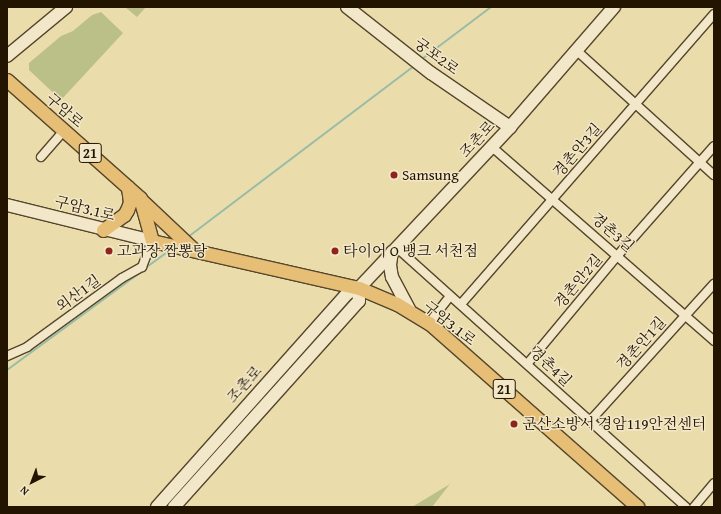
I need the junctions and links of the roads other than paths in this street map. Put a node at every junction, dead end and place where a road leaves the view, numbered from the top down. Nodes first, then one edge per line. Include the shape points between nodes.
1 (66, 7) edge
2 (347, 7) edge
3 (614, 7) edge
4 (708, 7) edge
5 (714, 13) edge
6 (576, 50) junction
7 (7, 56) edge
8 (7, 80) edge
9 (636, 103) junction
10 (510, 127) junction
11 (64, 131) junction
12 (492, 146) junction
13 (714, 146) edge
14 (41, 157) dead end
15 (700, 162) junction
16 (714, 175) edge
17 (128, 187) junction
18 (140, 198) junction
19 (554, 199) junction
20 (7, 205) edge
21 (103, 230) junction
22 (154, 241) junction
23 (394, 249) junction
24 (196, 252) junction
25 (618, 255) junction
26 (714, 284) edge
27 (359, 288) junction
28 (450, 296) junction
29 (461, 304) junction
30 (411, 312) junction
31 (685, 314) junction
32 (429, 323) junction
33 (714, 341) edge
34 (7, 356) edge
35 (528, 363) junction
36 (590, 421) junction
37 (714, 483) edge
38 (157, 507) edge
39 (174, 507) edge
40 (638, 507) edge
41 (686, 507) edge
42 (694, 507) edge

1 - 7 street
2 - 10 street, 궁포2로 via 431,73
3 - 6 street, 조촌로
4 - 5 street
5 - 9 street, 경촌안3길
6 - 9 street
6 - 10 street, 조촌로
8 - 11 main road, 구암로 / 21
9 - 15 street
9 - 19 street, 경촌안3길
10 - 12 street, 조촌로
11 - 14 street
11 - 17 main road, 구암로 / 21
12 - 19 street, 경촌3길
12 - 23 street, 조촌로
13 - 15 street, 경촌안2길
15 - 16 street
15 - 25 street, 경촌안2길
17 - 18 main road, 구암로 / 21
17 - 21 main road via 130,202 124,215
18 - 22 main road
18 - 24 main road, 구암로
19 - 25 street, 경촌3길
19 - 29 street, 경촌안3길
20 - 21 street, 구암3.1로
21 - 22 street, 구암3.1로
22 - 24 main road, 21
22 - 34 street, 외산1길 via 142,267 122,278 27,347
23 - 27 street, 조촌로
23 - 28 street, 경촌4길
23 - 30 street via 390,265 392,277
24 - 27 main road, 구암3.1로 / 21
25 - 31 street, 경촌3길
25 - 35 street, 경촌안2길
26 - 31 street, 경촌안1길
27 - 30 main road, 구암3.1로 / 21
27 - 38 street, 조촌로 via 348,293
27 - 39 street, 조촌로 via 359,301
28 - 29 street, 경촌4길
28 - 32 street
29 - 35 street, 경촌4길
30 - 32 main road, 구암3.1로 / 21
31 - 33 street, 경촌3길
31 - 36 street, 경촌안1길
32 - 40 main road, 구암3.1로 / 21
35 - 36 street, 경촌4길
36 - 41 street, 경촌4길
37 - 42 street

